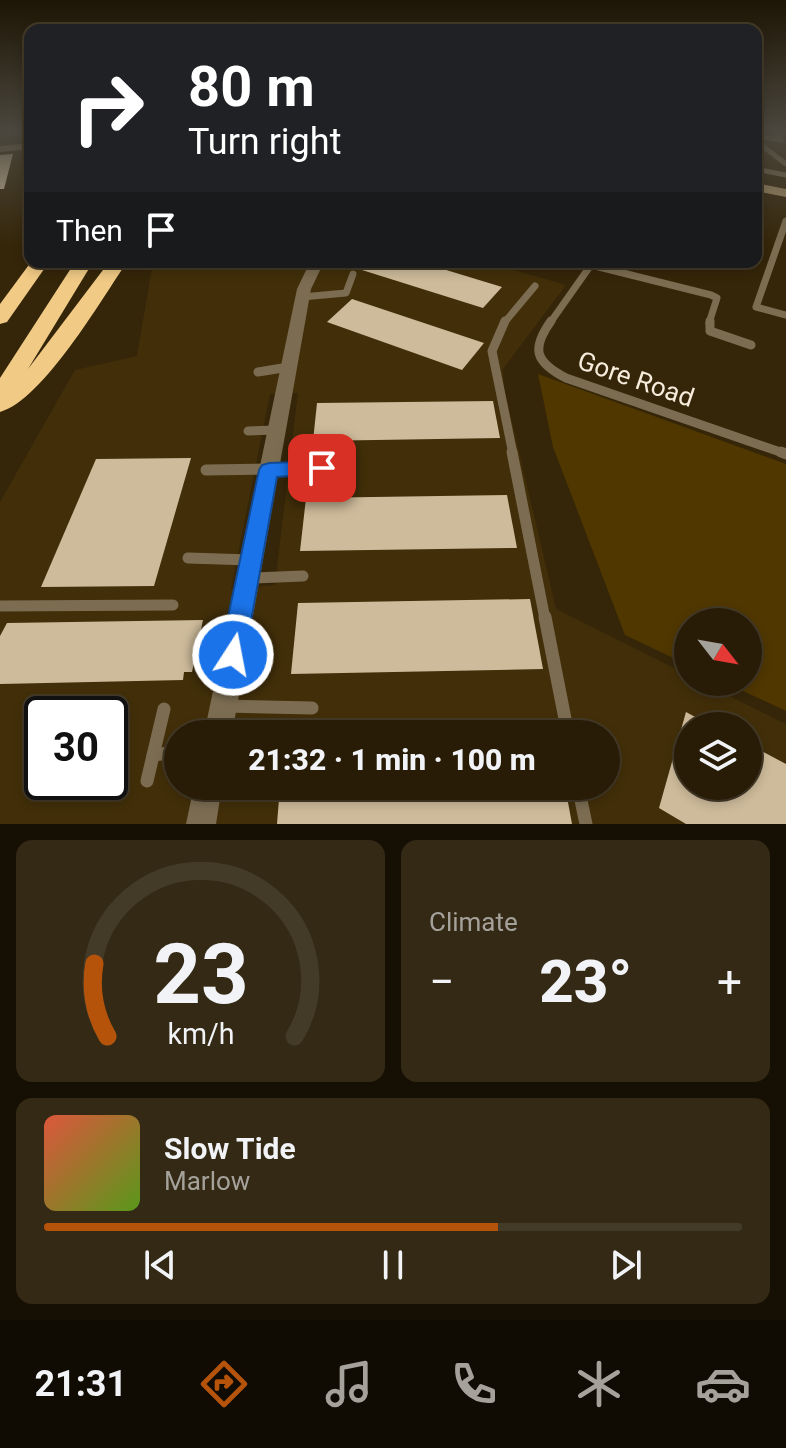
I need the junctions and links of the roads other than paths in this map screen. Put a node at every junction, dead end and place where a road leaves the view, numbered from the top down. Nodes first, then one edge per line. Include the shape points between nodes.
1 (763, 170) edge
2 (786, 175) edge
3 (762, 181) edge
4 (786, 186) edge
5 (762, 188) edge
6 (786, 193) edge
7 (786, 221) edge
8 (35, 268) edge
9 (80, 268) edge
10 (114, 268) edge
11 (314, 268) edge
12 (589, 268) edge
13 (607, 268) edge
14 (353, 274) dead end
15 (535, 286) dead end
16 (302, 297) junction
17 (786, 315) edge
18 (0, 318) edge
19 (751, 345) dead end
20 (289, 367) junction
21 (258, 372) dead end
22 (0, 397) edge
23 (0, 404) edge
24 (276, 430) junction
25 (248, 431) dead end
26 (323, 449) dead end
27 (786, 454) edge
28 (322, 468) junction
29 (206, 470) dead end
30 (269, 470) junction
31 (320, 490) dead end
32 (188, 558) dead end
33 (249, 569) junction
34 (303, 576) dead end
35 (173, 605) dead end
36 (0, 606) edge
37 (223, 706) junction
38 (312, 708) dead end
39 (164, 709) dead end
40 (220, 720) edge
41 (565, 720) edge
42 (164, 754) edge
43 (153, 755) junction
44 (147, 781) dead end
45 (205, 800) edge
46 (581, 800) edge
47 (201, 824) edge
48 (586, 824) edge

1 - 2 lane
3 - 4 main road
5 - 6 main road
7 - 17 lane via 756,307
8 - 18 highway
9 - 22 highway
10 - 23 highway via 38,373
11 - 16 street
12 - 27 lane, Gore Road via 539,338 538,354 549,369
13 - 19 lane via 717,298 710,331
14 - 16 lane via 346,293
15 - 41 lane via 505,320 492,351
16 - 20 street
20 - 21 lane
20 - 24 street
24 - 25 lane
24 - 30 street
26 - 28 lane
28 - 30 lane
28 - 31 lane
29 - 30 lane
30 - 33 street
32 - 33 lane
33 - 34 lane
33 - 37 street
35 - 36 lane
37 - 38 lane
37 - 40 street
39 - 43 lane
42 - 43 lane
43 - 44 lane
45 - 47 street
46 - 48 lane

